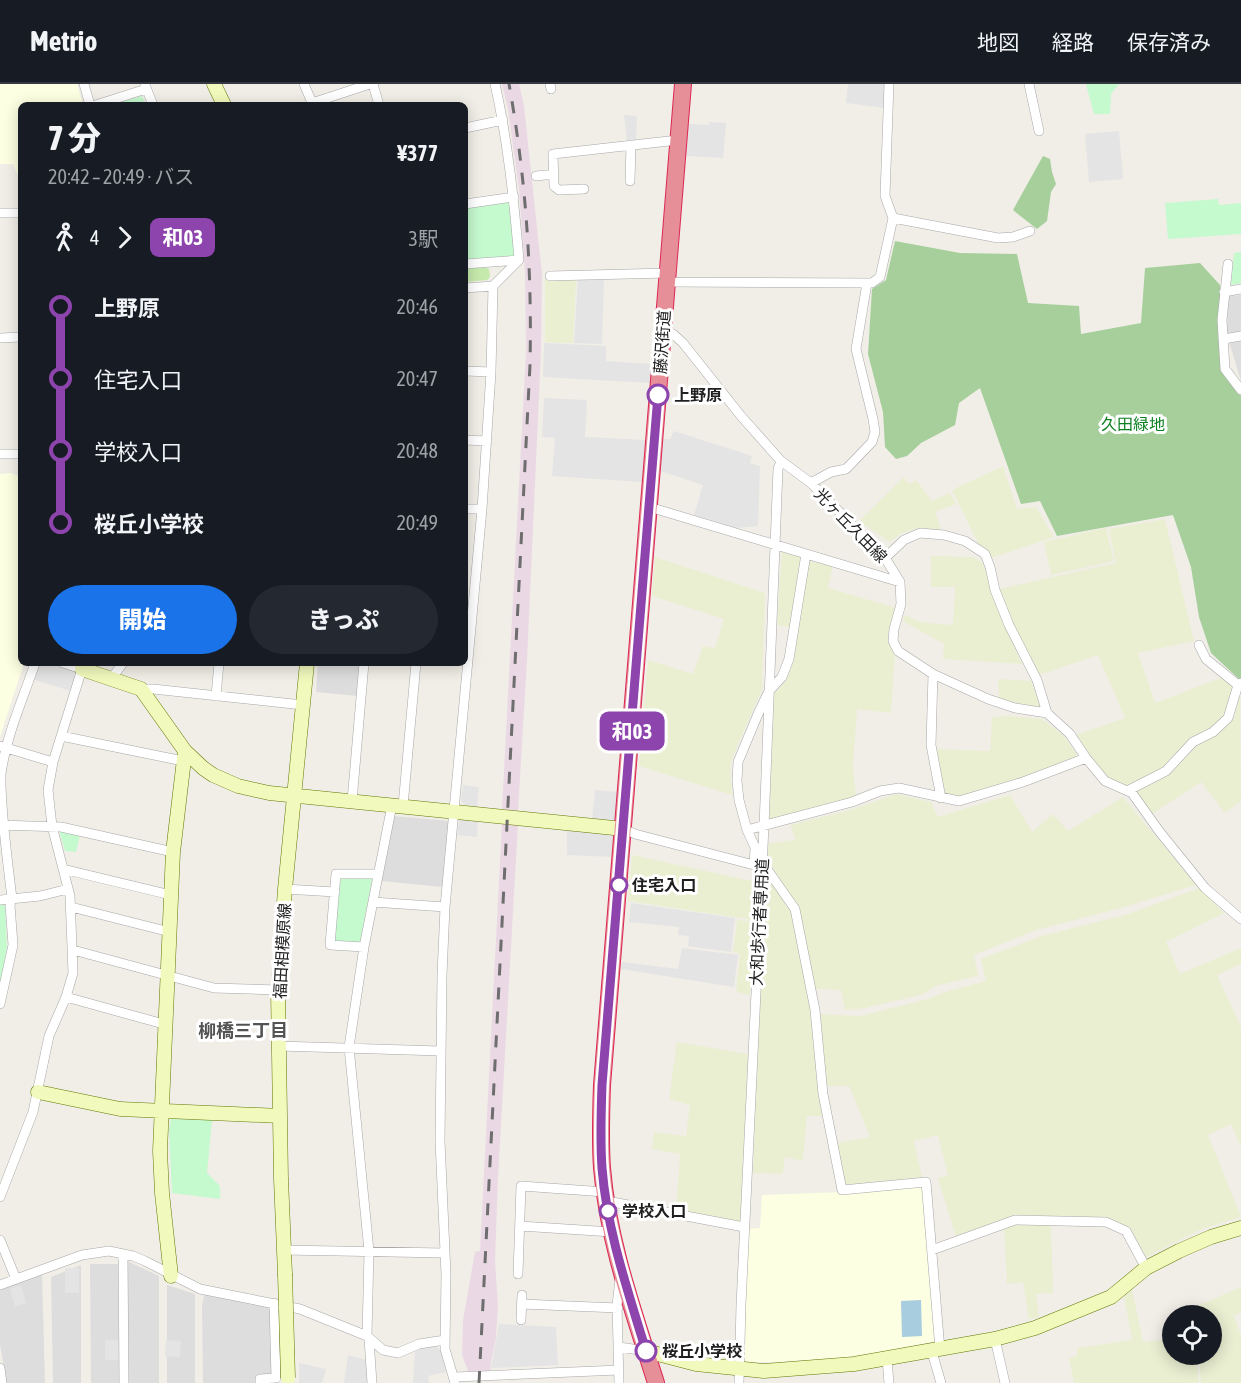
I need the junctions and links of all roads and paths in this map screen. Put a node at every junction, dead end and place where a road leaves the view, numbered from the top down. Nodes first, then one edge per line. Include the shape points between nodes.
1 (84, 84) edge
2 (214, 84) edge
3 (304, 84) edge
4 (372, 84) edge
5 (495, 84) edge
6 (683, 84) edge
7 (889, 84) edge
8 (1029, 84) edge
9 (145, 87) edge
10 (89, 102) edge
11 (104, 102) edge
12 (152, 102) edge
13 (223, 102) edge
14 (311, 102) edge
15 (318, 102) edge
16 (378, 102) edge
17 (503, 120) junction
18 (468, 127) edge
19 (1039, 131) dead end
20 (678, 140) junction
21 (631, 145) junction
22 (554, 174) junction
23 (536, 176) dead end
24 (630, 181) dead end
25 (584, 189) dead end
26 (514, 197) junction
27 (468, 204) edge
28 (0, 213) edge
29 (18, 213) edge
30 (893, 218) junction
31 (1030, 231) dead end
32 (519, 261) junction
33 (468, 264) edge
34 (1228, 264) dead end
35 (550, 276) dead end
36 (667, 278) junction
37 (867, 283) junction
38 (493, 286) junction
39 (468, 288) edge
40 (1241, 289) edge
41 (1224, 292) junction
42 (663, 331) junction
43 (1241, 336) edge
44 (0, 338) edge
45 (18, 338) edge
46 (1224, 339) junction
47 (468, 371) edge
48 (491, 372) junction
49 (1240, 386) edge
50 (468, 440) edge
51 (487, 441) junction
52 (0, 454) edge
53 (18, 454) edge
54 (781, 461) junction
55 (811, 483) junction
56 (649, 507) junction
57 (468, 509) edge
58 (482, 509) junction
59 (775, 544) junction
60 (806, 554) junction
61 (885, 558) junction
62 (900, 582) junction
63 (470, 587) edge
64 (468, 625) edge
65 (1199, 645) dead end
66 (34, 666) edge
67 (82, 666) edge
68 (121, 666) edge
69 (219, 666) edge
70 (307, 666) edge
71 (364, 666) edge
72 (416, 666) edge
73 (466, 666) edge
74 (933, 674) junction
75 (111, 679) junction
76 (1240, 684) edge
77 (141, 689) junction
78 (769, 690) junction
79 (216, 696) junction
80 (303, 705) junction
81 (1047, 713) junction
82 (61, 736) junction
83 (4, 746) edge
84 (184, 756) junction
85 (1086, 758) junction
86 (53, 762) junction
87 (1129, 790) junction
88 (294, 796) junction
89 (941, 798) junction
90 (352, 801) junction
91 (397, 806) junction
92 (455, 811) junction
93 (2, 825) edge
94 (52, 826) junction
95 (764, 826) junction
96 (624, 829) junction
97 (747, 830) junction
98 (755, 846) junction
99 (173, 852) junction
100 (762, 862) junction
101 (63, 869) junction
102 (378, 874) junction
103 (68, 889) junction
104 (285, 889) junction
105 (335, 892) junction
106 (171, 895) junction
107 (12, 899) junction
108 (0, 900) edge
109 (373, 902) junction
110 (71, 907) junction
111 (445, 907) junction
112 (1241, 919) edge
113 (170, 932) junction
114 (364, 947) junction
115 (73, 950) junction
116 (169, 976) junction
117 (2, 990) edge
118 (278, 990) junction
119 (66, 997) junction
120 (0, 1004) edge
121 (167, 1025) junction
122 (279, 1046) junction
123 (349, 1047) junction
124 (440, 1051) junction
125 (38, 1092) junction
126 (162, 1110) junction
127 (280, 1116) junction
128 (606, 1196) junction
129 (0, 1197) edge
130 (520, 1226) junction
131 (744, 1227) junction
132 (1241, 1228) edge
133 (612, 1232) junction
134 (0, 1240) edge
135 (284, 1250) junction
136 (932, 1250) junction
137 (369, 1251) junction
138 (444, 1253) junction
139 (123, 1254) junction
140 (1146, 1268) junction
141 (622, 1270) junction
142 (518, 1274) dead end
143 (171, 1276) junction
144 (16, 1279) junction
145 (0, 1285) edge
146 (274, 1303) junction
147 (618, 1308) junction
148 (521, 1320) dead end
149 (368, 1337) junction
150 (995, 1339) junction
151 (445, 1340) junction
152 (619, 1347) junction
153 (646, 1351) junction
154 (936, 1351) junction
155 (887, 1359) junction
156 (0, 1368) edge
157 (619, 1370) junction
158 (740, 1376) edge
159 (522, 1379) edge
160 (288, 1380) edge
161 (455, 1380) edge
162 (2, 1383) edge
163 (124, 1383) edge
164 (260, 1383) edge
165 (372, 1383) edge
166 (619, 1383) edge
167 (656, 1383) edge
168 (889, 1383) edge
169 (941, 1383) edge
170 (1005, 1383) edge

1 - 10 street
2 - 13 street
3 - 14 street
4 - 15 street
4 - 16 street
5 - 17 street
6 - 20 highway, 藤沢街道
7 - 30 street via 885,196
8 - 19 street
9 - 11 street
9 - 12 street
17 - 18 street
17 - 26 street
20 - 21 street
20 - 36 highway, 藤沢街道
21 - 22 street via 553,154
21 - 24 street
22 - 23 street
22 - 25 street via 554,186 559,190
26 - 27 street
26 - 32 street
28 - 29 street
30 - 31 street via 998,238
30 - 37 street via 880,278
32 - 33 street
32 - 38 street
34 - 41 street
35 - 36 street
36 - 37 street
36 - 42 highway, 藤沢街道
37 - 55 street via 856,349 875,432 872,442 846,468
38 - 39 street
38 - 48 street
40 - 41 street
41 - 46 street
42 - 54 street, 光ヶ丘久田線 via 682,343
42 - 56 highway, 藤沢街道
43 - 46 street
44 - 45 street
46 - 49 street via 1226,369
47 - 48 street
48 - 51 street
50 - 51 street
51 - 58 street
52 - 53 street
54 - 55 street, 光ヶ丘久田線
54 - 59 street, 大和歩行者専用道
55 - 61 street, 光ヶ丘久田線
56 - 59 street
56 - 96 highway, 藤沢街道
57 - 58 street
58 - 63 street
59 - 60 street
59 - 78 street, 大和歩行者専用道
60 - 62 street
60 - 78 street via 789,659 782,677
61 - 62 street, 光ヶ丘久田線
61 - 81 street via 904,540 920,533 965,541 985,554 1009,626 1037,680
62 - 74 street via 901,604 893,641 898,651
63 - 64 street
65 - 76 street via 1206,659
66 - 83 street
67 - 75 street
67 - 82 street
68 - 75 street
69 - 79 street
70 - 80 street, 福田相模原線
71 - 90 street
72 - 91 street
73 - 92 street
74 - 81 street via 997,702
74 - 89 street via 931,745
75 - 77 street
76 - 87 street via 1228,718 1213,732 1193,742 1166,771
77 - 79 street
77 - 84 street
78 - 95 street, 大和歩行者専用道
78 - 97 street via 738,762 739,800
79 - 80 street
80 - 88 street, 福田相模原線
81 - 85 street via 1070,734
82 - 84 street
82 - 86 street
83 - 86 street
83 - 93 street
84 - 88 street via 238,786
84 - 99 street
85 - 87 street via 1106,781
85 - 89 street via 959,801
86 - 94 street via 48,790
87 - 112 street via 1205,888
88 - 90 street
88 - 104 street, 福田相模原線
89 - 95 street via 899,788 880,791
90 - 91 street
91 - 92 street
91 - 102 street
92 - 96 street
92 - 111 street
93 - 94 street
93 - 107 street
94 - 99 street
94 - 101 street
95 - 97 street
95 - 100 street, 大和歩行者専用道
96 - 98 street via 754,865
96 - 128 highway, 藤沢街道 via 602,1085 600,1132
97 - 98 street
98 - 100 street
99 - 106 street
100 - 131 street, 大和歩行者専用道
100 - 136 street via 795,909 815,1010 823,1094 842,1190 926,1182
101 - 103 street
101 - 106 street
102 - 105 street via 336,874
102 - 109 street
103 - 107 street
103 - 110 street
104 - 105 street
104 - 118 street, 福田相模原線
105 - 114 street via 330,945
106 - 113 street
107 - 108 street
107 - 117 street via 13,945
109 - 111 street
109 - 114 street
110 - 113 street
110 - 115 street
111 - 124 street
113 - 116 street
114 - 123 street
115 - 116 street
115 - 119 street via 73,973
116 - 118 street via 214,988
116 - 121 street
117 - 120 street
118 - 122 street, 福田相模原線
119 - 121 street
119 - 125 street via 50,1036
121 - 126 street
122 - 123 street
122 - 127 street, 福田相模原線
123 - 124 street
123 - 137 street
124 - 138 street
125 - 126 street via 111,1108
125 - 129 street
126 - 127 street
126 - 143 street via 162,1182
127 - 135 street, 福田相模原線
128 - 130 street via 521,1186
128 - 131 street
128 - 133 highway, 藤沢街道
130 - 133 street
130 - 142 street
131 - 158 street, 大和歩行者専用道
132 - 140 street via 1211,1237
133 - 141 highway, 藤沢街道
134 - 144 street
135 - 137 street
135 - 160 street, 福田相模原線, bridge
136 - 140 street via 1015,1220 1106,1222 1126,1231
136 - 154 street
137 - 138 street
137 - 149 street
138 - 151 street
139 - 143 street
139 - 144 street via 96,1252
139 - 163 street
140 - 150 street via 1111,1298
141 - 147 street
141 - 153 highway, 藤沢街道
143 - 146 street via 200,1289
144 - 145 street
146 - 149 street via 300,1309
146 - 164 street via 276,1378 260,1379
147 - 148 street via 522,1299
147 - 152 street
149 - 151 street via 383,1350 398,1353 419,1344
149 - 165 street
150 - 154 street
150 - 170 street
151 - 161 street
152 - 153 street
152 - 157 street
153 - 158 street
153 - 167 highway, 藤沢街道
154 - 155 street
154 - 169 street
155 - 158 street
155 - 168 street
156 - 162 street
157 - 159 street
157 - 166 street
159 - 161 street

